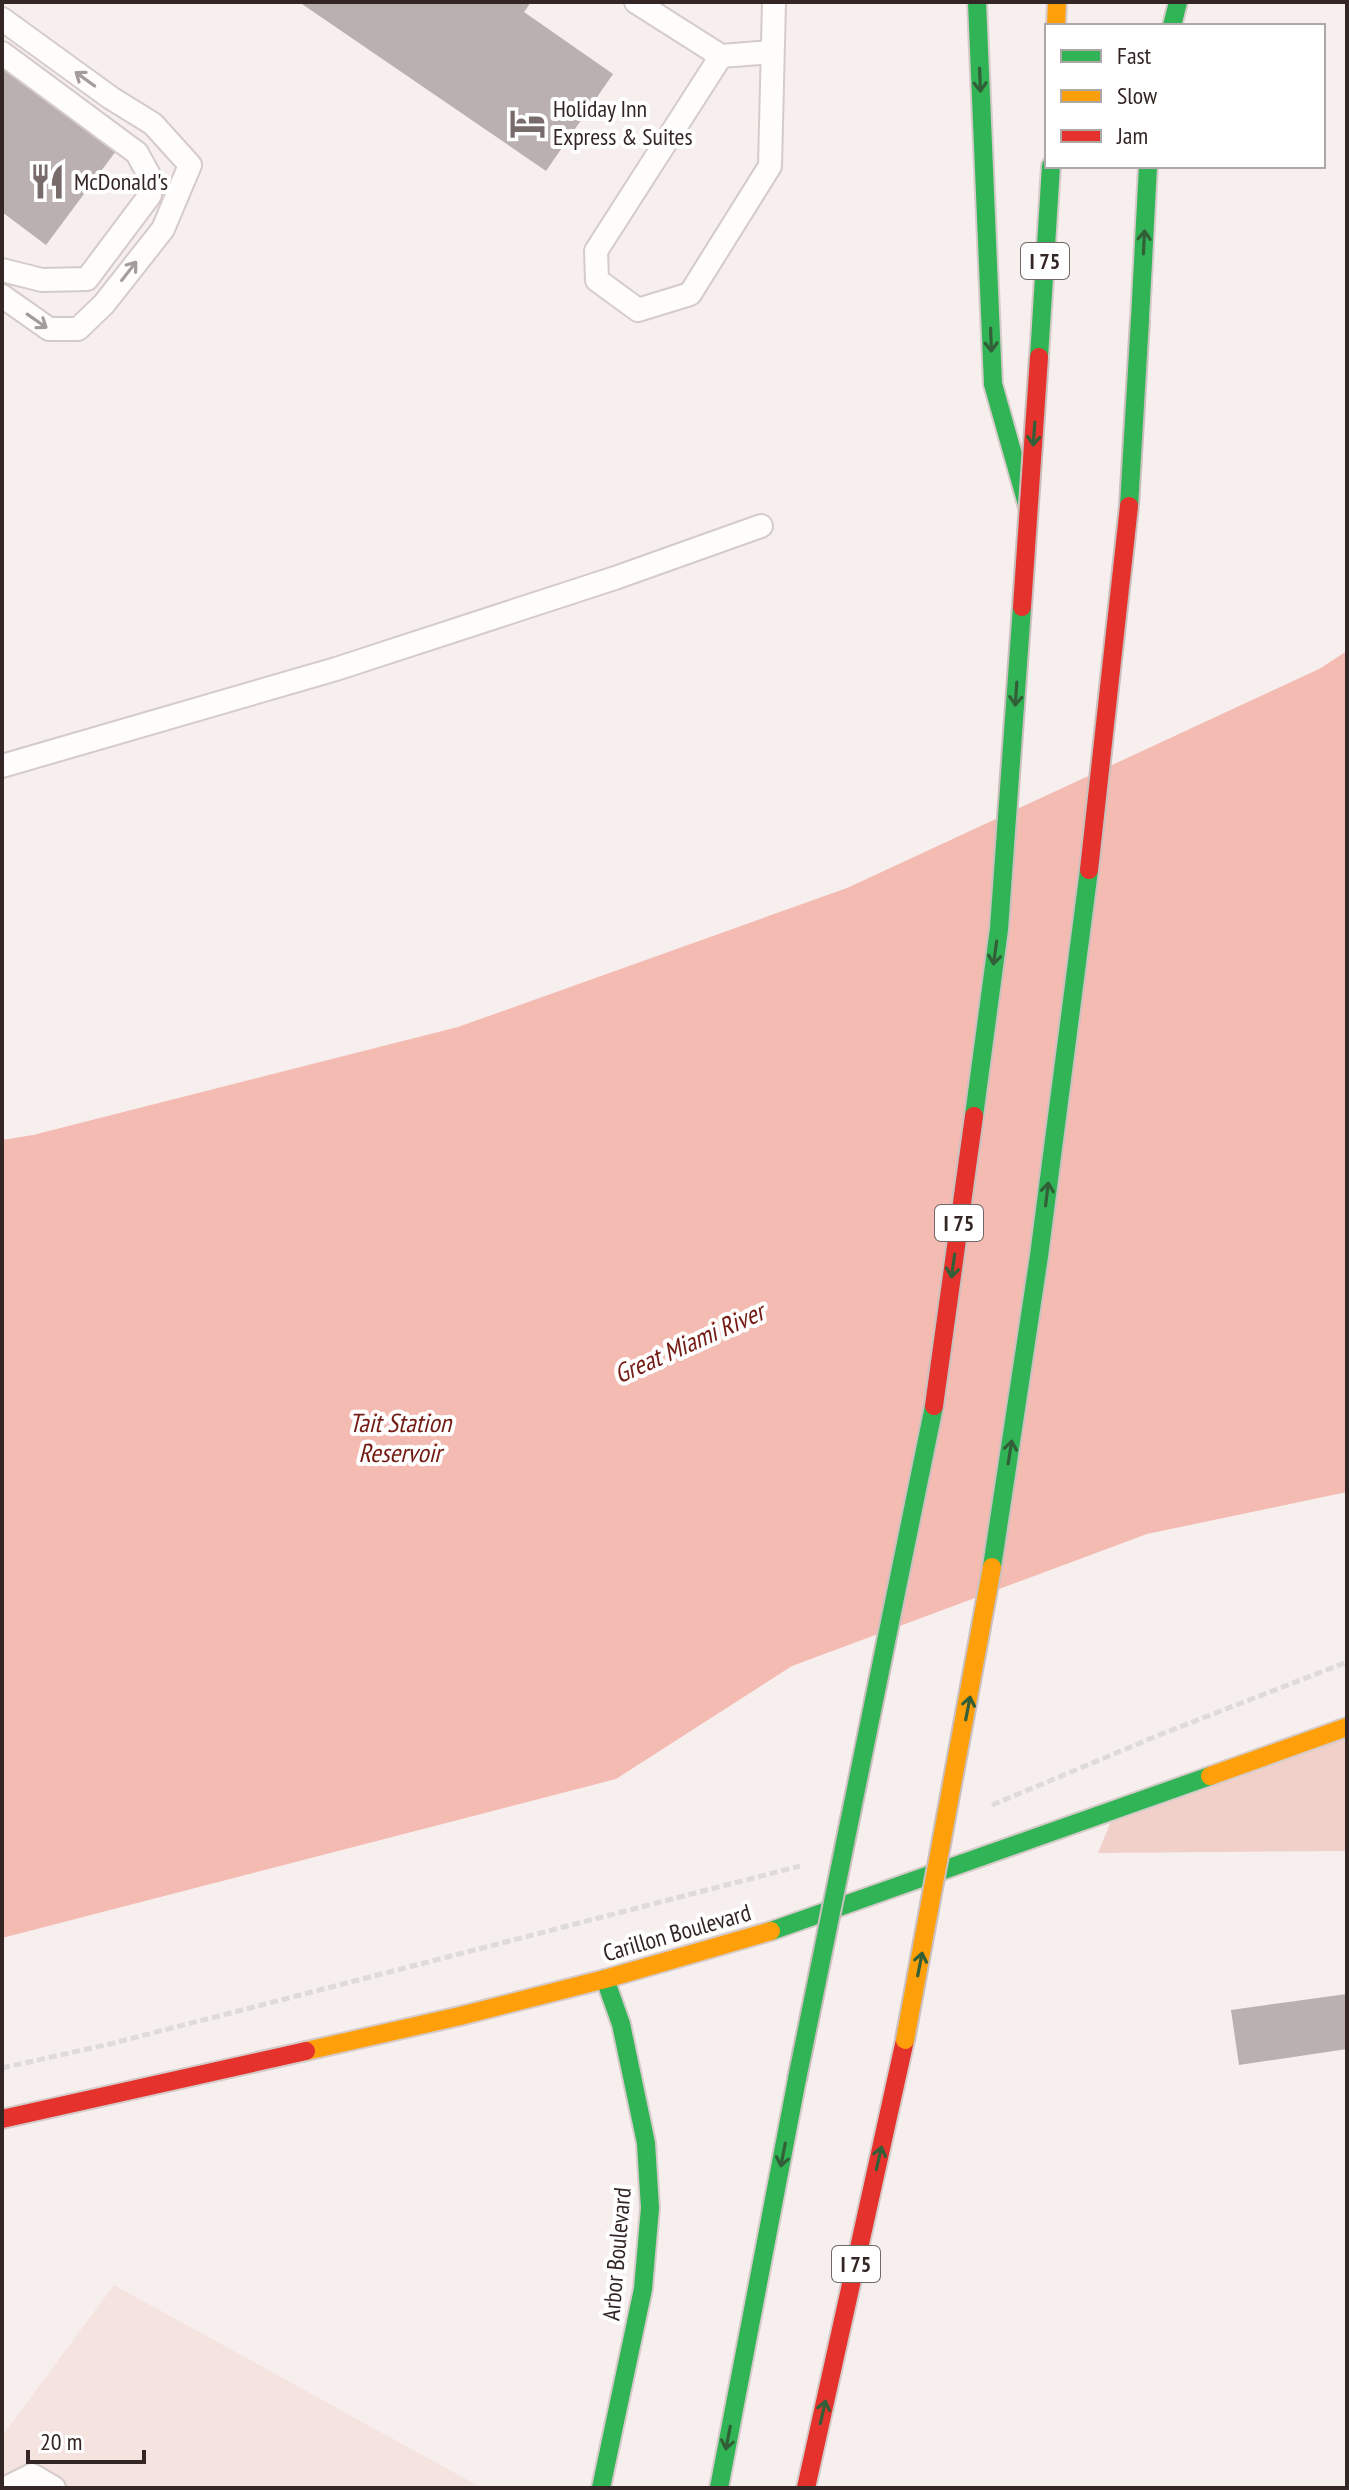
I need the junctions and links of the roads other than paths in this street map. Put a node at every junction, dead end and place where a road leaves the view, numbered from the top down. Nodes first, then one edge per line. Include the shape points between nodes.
1 (774, 2) edge
2 (977, 2) edge
3 (1057, 2) edge
4 (1178, 2) edge
5 (647, 5) edge
6 (2, 19) edge
7 (1056, 24) edge
8 (1172, 24) edge
9 (772, 52) junction
10 (2, 53) edge
11 (721, 56) junction
12 (1051, 168) edge
13 (1148, 168) edge
14 (2, 270) edge
15 (2, 296) edge
16 (1029, 510) junction
17 (761, 526) dead end
18 (2, 766) edge
19 (1347, 1727) edge
20 (605, 1979) junction
21 (2, 2119) edge
22 (6, 2488) edge
23 (54, 2488) edge
24 (601, 2488) edge
25 (719, 2488) edge
26 (806, 2488) edge

1 - 9 lane
2 -> 16 main road via 993,384
3 - 7 main road
4 - 8 main road
5 - 11 lane
15 -> 6 lane via 49,329 78,329 163,229 190,165 153,124
9 - 11 lane
9 - 11 lane via 770,166 690,294 638,310 597,280 596,251
10 - 14 lane via 137,153 150,177 150,195 87,279 42,280
12 -> 16 main road, I 75, bridge
26 -> 13 main road, I 75, bridge via 905,2040 984,1620 1039,1256 1098,799 1129,503
16 -> 25 main road, I 75, bridge via 999,929 935,1401
17 - 18 lane via 336,669
19 - 20 main road, Carillon Boulevard via 784,1927
20 - 21 main road, Carillon Boulevard
20 - 24 main road, Arbor Boulevard via 621,2024 646,2143 650,2208 643,2289
22 - 23 lane via 32,2475

